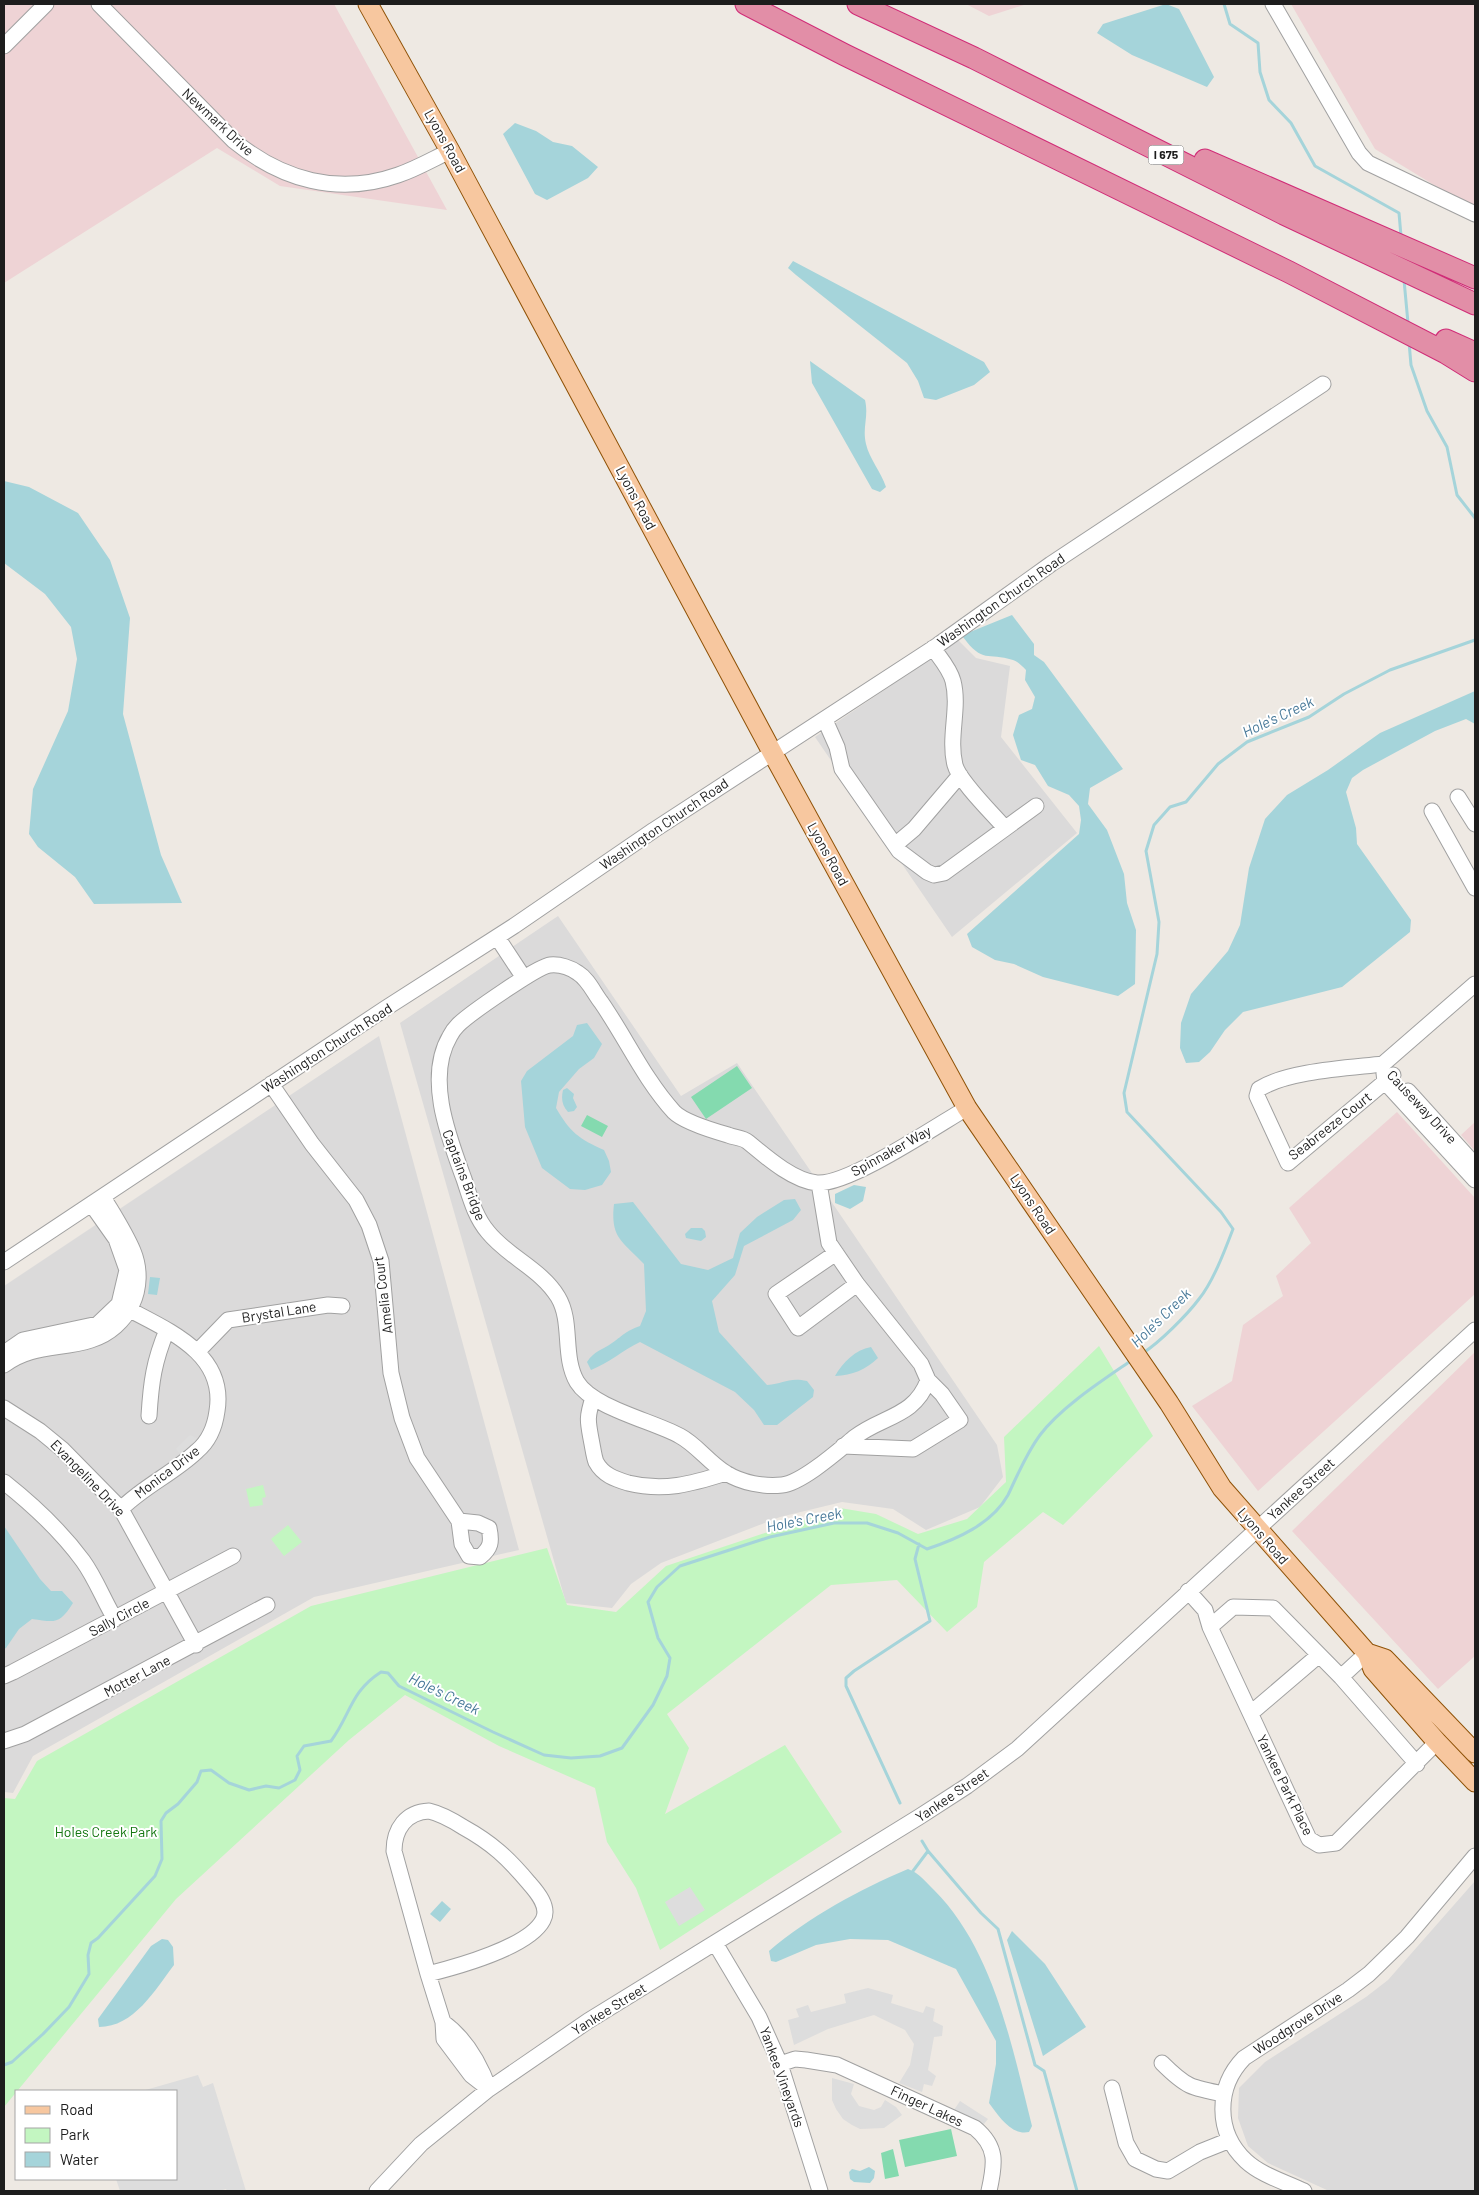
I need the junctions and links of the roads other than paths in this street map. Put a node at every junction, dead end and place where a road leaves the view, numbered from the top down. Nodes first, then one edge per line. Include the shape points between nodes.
1 (46, 4) edge
2 (99, 4) edge
3 (368, 4) edge
4 (746, 4) edge
5 (858, 4) edge
6 (1273, 4) edge
7 (4, 46) edge
8 (974, 58) junction
9 (450, 151) junction
10 (1475, 214) edge
11 (1289, 272) junction
12 (1475, 278) edge
13 (1475, 304) edge
14 (1475, 353) edge
15 (1475, 371) edge
16 (1323, 384) dead end
17 (933, 648) junction
18 (825, 720) junction
19 (772, 752) junction
20 (960, 775) junction
21 (1458, 797) dead end
22 (1036, 806) dead end
23 (1432, 812) dead end
24 (1475, 824) edge
25 (1005, 828) junction
26 (895, 845) junction
27 (1475, 888) edge
28 (497, 937) junction
29 (524, 978) junction
30 (1475, 984) edge
31 (1387, 1074) junction
32 (271, 1084) junction
33 (967, 1108) junction
34 (1469, 1163) edge
35 (1475, 1180) edge
36 (818, 1183) junction
37 (97, 1201) junction
38 (836, 1253) junction
39 (4, 1262) edge
40 (857, 1284) junction
41 (342, 1306) dead end
42 (125, 1307) junction
43 (167, 1330) junction
44 (1475, 1330) edge
45 (198, 1351) junction
46 (4, 1353) edge
47 (4, 1365) edge
48 (928, 1380) junction
49 (592, 1398) junction
50 (4, 1408) edge
51 (149, 1416) dead end
52 (843, 1446) junction
53 (726, 1473) junction
54 (4, 1482) edge
55 (121, 1509) junction
56 (460, 1521) dead end
57 (1256, 1529) junction
58 (233, 1556) dead end
59 (1188, 1591) junction
60 (168, 1592) junction
61 (267, 1605) dead end
62 (114, 1620) junction
63 (1210, 1627) junction
64 (196, 1644) junction
65 (1367, 1653) junction
66 (1319, 1655) junction
67 (4, 1676) edge
68 (1341, 1677) junction
69 (1251, 1713) junction
70 (4, 1741) edge
71 (1437, 1742) junction
72 (1475, 1753) edge
73 (1417, 1764) junction
74 (1475, 1782) edge
75 (1475, 1856) edge
76 (716, 1943) junction
77 (428, 1974) junction
78 (1162, 2063) dead end
79 (781, 2069) junction
80 (1112, 2088) dead end
81 (489, 2089) junction
82 (1224, 2094) junction
83 (1230, 2140) junction
84 (377, 2191) edge
85 (820, 2191) edge
86 (989, 2191) edge
87 (1304, 2191) edge

1 - 7 street
2 - 9 street, Newmark Drive via 234,142 284,173 318,182 360,183 399,175
3 - 9 main road, Lyons Road
4 - 11 highway
5 - 8 highway, I 675
6 - 10 street via 1359,153 1368,163
8 - 12 highway
8 - 13 highway, I 675 via 1284,214
9 - 19 main road, Lyons Road
11 - 14 highway
11 - 15 highway
16 - 17 street, Washington Church Road via 1051,564
17 - 18 street, Washington Church Road
17 - 20 street via 953,679 956,699 952,731 955,766
18 - 19 street, Washington Church Road
18 - 26 street via 842,769
19 - 28 street, Washington Church Road
19 - 33 main road, Lyons Road
20 - 25 street
20 - 26 street via 914,829
21 - 24 street
22 - 25 street
23 - 27 street
25 - 26 street via 944,873 934,875 911,861
28 - 29 street
28 - 32 street, Washington Church Road
29 - 36 street, Captains Bridge via 548,965 565,967 582,975 613,1019 647,1078 678,1116 744,1139 784,1169
29 - 49 street, Captains Bridge via 459,1023 448,1039 440,1076 443,1121 474,1208 487,1231 557,1294 564,1311 570,1359 577,1382
30 - 31 street
31 - 31 street, Seabreeze Court via 1323,1070 1259,1089 1257,1096 1288,1163
31 - 34 street, Causeway Drive
32 - 37 street, Washington Church Road
32 - 56 street, Amelia Court via 356,1200 369,1225 381,1261 391,1374 402,1418 417,1458
33 - 36 street, Spinnaker Way via 856,1173
33 - 57 main road, Lyons Road via 1169,1402 1222,1488
34 - 35 street, Causeway Drive
36 - 38 street via 829,1244
37 - 39 street, Washington Church Road
37 - 42 street via 127,1270
38 - 40 street
38 - 40 street via 776,1294 798,1328
40 - 48 street via 921,1364
41 - 45 street, Brystal Lane via 328,1305 228,1320
42 - 43 street, Monica Drive
42 - 46 street via 98,1324 23,1340
42 - 47 street via 122,1321 92,1340 32,1350 15,1356
43 - 45 street, Monica Drive
43 - 51 street via 157,1354
44 - 57 street, Yankee Street
45 - 55 street, Monica Drive via 213,1374 219,1399 214,1427 198,1451 138,1493
48 - 52 street, Captains Bridge via 923,1393 911,1407 863,1430
48 - 52 street via 960,1420 913,1449
49 - 53 street, Captains Bridge via 682,1437
49 - 53 street via 587,1417 596,1462 606,1474 639,1486 663,1488
50 - 55 street, Evangeline Drive via 62,1448
52 - 53 street, Captains Bridge via 816,1468 786,1485 755,1485
54 - 62 street via 58,1530 84,1563
55 - 60 street, Evangeline Drive
57 - 59 street, Yankee Street
57 - 65 main road, Lyons Road
58 - 60 street, Sally Circle
59 - 63 street, Yankee Park Place via 1206,1610
59 - 76 street, Yankee Street via 1038,1730 987,1772 919,1818
60 - 62 street, Sally Circle
60 - 64 street, Evangeline Drive
61 - 64 street, Motter Lane
62 - 67 street, Sally Circle
63 - 66 street via 1233,1607 1273,1608
63 - 69 street, Yankee Park Place
64 - 70 street, Motter Lane via 25,1734
65 - 68 street
65 - 71 main road, Lyons Road via 1373,1669
65 - 72 main road, Lyons Road via 1385,1659
66 - 68 street
66 - 69 street
68 - 73 street
69 - 73 street, Yankee Park Place via 1309,1839 1319,1845 1336,1843
71 - 73 street, Yankee Park Place
71 - 74 main road, Lyons Road
75 - 82 street, Woodgrove Drive via 1389,1956 1348,1990 1244,2058 1232,2073
76 - 79 street, Yankee Vineyards via 759,2017
76 - 81 street, Yankee Street via 588,2021
77 - 77 street via 508,1947 536,1928 543,1920 544,1910 538,1894 498,1849 446,1817 429,1811 415,1814 402,1823 397,1831 394,1852
77 - 81 street via 442,2022 453,2029 481,2066
78 - 82 street via 1177,2079 1193,2089
79 - 85 street, Yankee Vineyards
79 - 86 street, Finger Lakes via 796,2060 836,2065 975,2128 987,2141 994,2158
80 - 83 street via 1126,2143 1135,2159 1156,2169 1168,2171 1200,2152
81 - 84 street, Yankee Street via 422,2144
82 - 83 street, Woodgrove Drive via 1223,2118
83 - 87 street, Woodgrove Drive via 1246,2162

